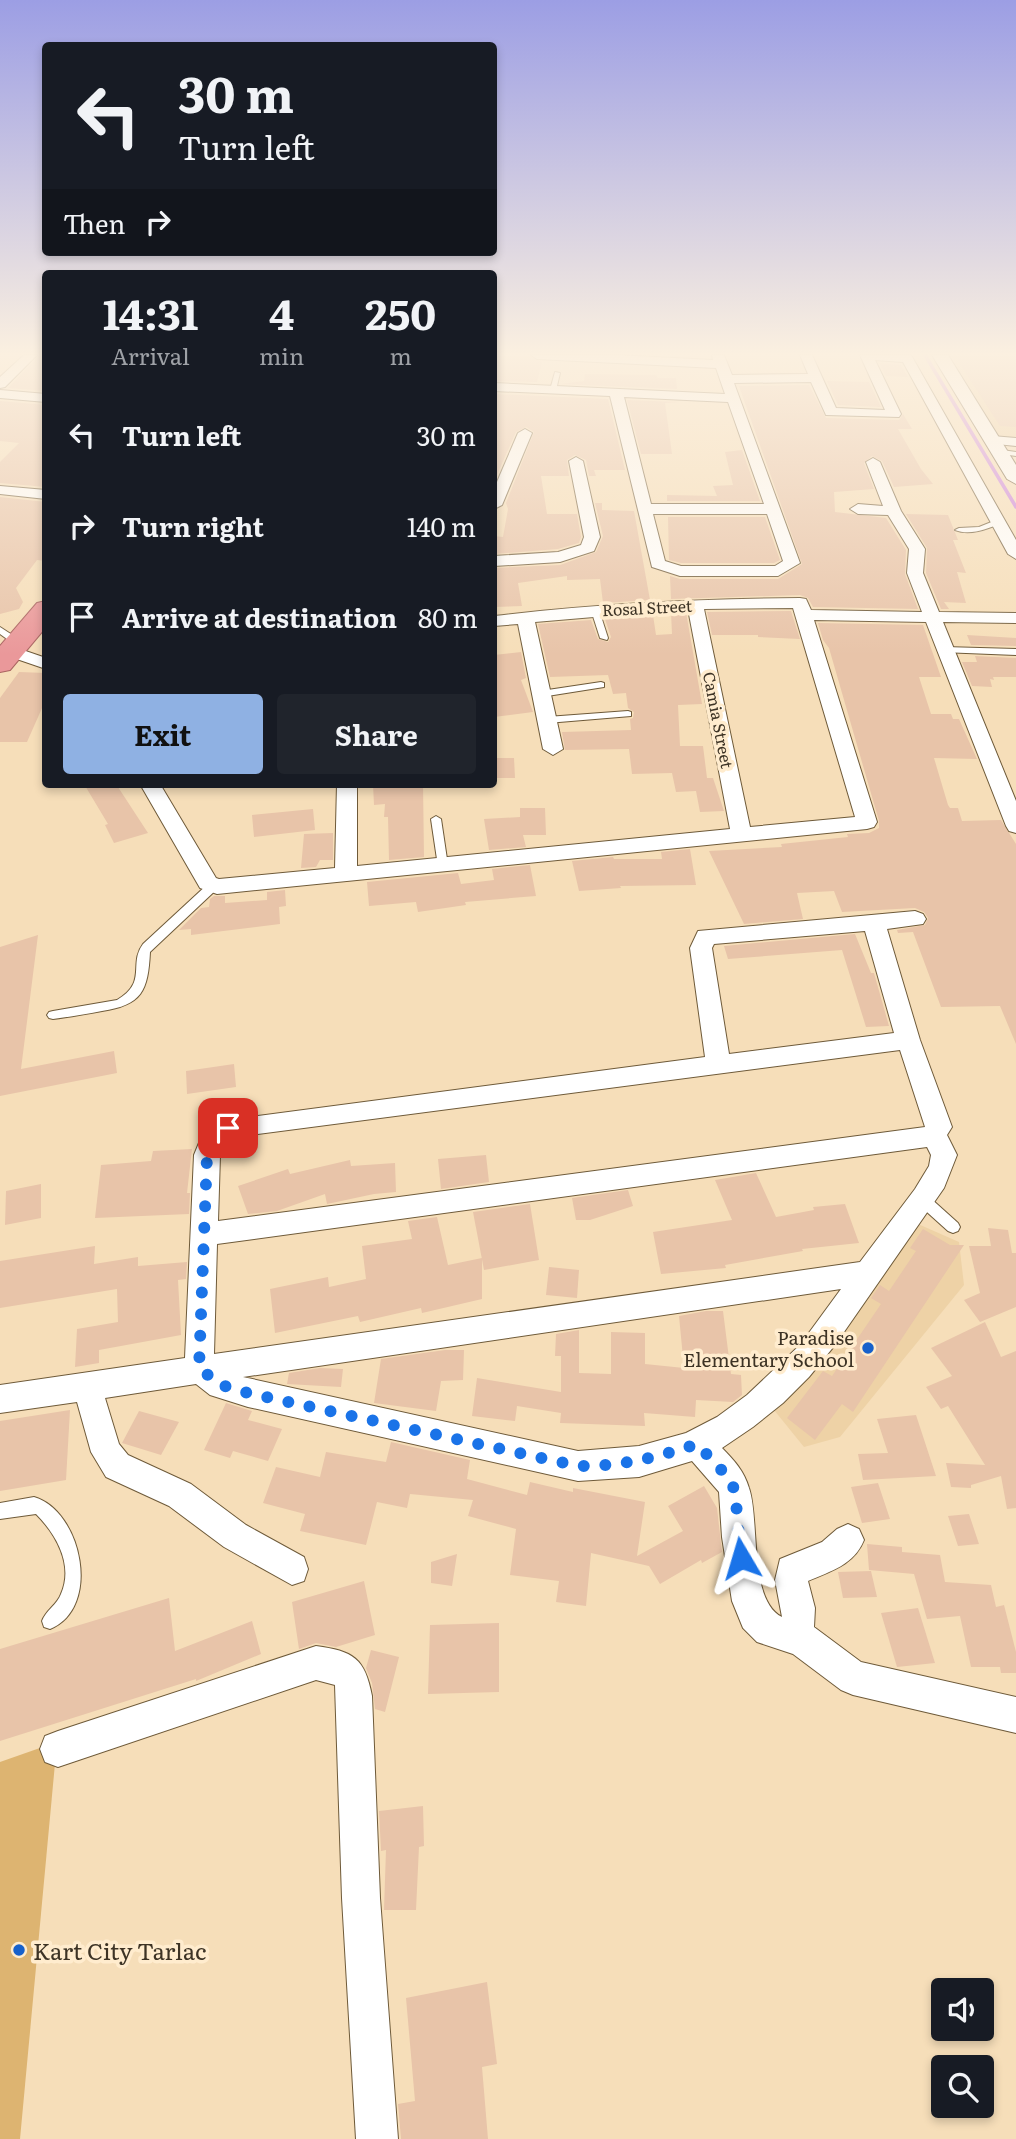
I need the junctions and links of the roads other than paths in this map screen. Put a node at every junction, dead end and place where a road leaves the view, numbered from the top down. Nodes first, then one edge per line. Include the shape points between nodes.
1 (515, 455) edge
2 (632, 455) edge
3 (754, 455) edge
4 (962, 455) edge
5 (1001, 455) edge
6 (576, 461) dead end
7 (873, 462) dead end
8 (1016, 480) edge
9 (0, 490) edge
10 (42, 495) edge
11 (497, 498) edge
12 (646, 509) junction
13 (773, 509) junction
14 (858, 509) dead end
15 (893, 511) junction
16 (999, 521) junction
17 (959, 530) dead end
18 (1016, 554) edge
19 (497, 561) edge
20 (695, 604) junction
21 (803, 609) junction
22 (595, 610) junction
23 (42, 613) edge
24 (931, 616) junction
25 (525, 617) junction
26 (1016, 618) edge
27 (497, 621) edge
28 (604, 638) dead end
29 (7, 647) edge
30 (944, 650) junction
31 (1016, 652) edge
32 (42, 662) edge
33 (601, 685) dead end
34 (541, 694) junction
35 (628, 714) dead end
36 (547, 720) junction
37 (553, 749) dead end
38 (152, 788) edge
39 (347, 788) edge
40 (436, 819) dead end
41 (1016, 827) edge
42 (742, 836) junction
43 (443, 866) junction
44 (346, 875) junction
45 (213, 886) junction
46 (915, 919) dead end
47 (874, 922) junction
48 (53, 1015) dead end
49 (908, 1040) junction
50 (718, 1063) junction
51 (933, 1136) junction
52 (923, 1200) junction
53 (954, 1227) dead end
54 (205, 1234) junction
55 (869, 1273) junction
56 (199, 1368) junction
57 (87, 1386) junction
58 (0, 1399) edge
59 (697, 1444) junction
60 (0, 1511) edge
61 (848, 1540) dead end
62 (292, 1569) dead end
63 (50, 1621) dead end
64 (795, 1637) junction
65 (1016, 1715) edge
66 (58, 1749) dead end
67 (376, 2139) edge

1 - 11 street
2 - 12 street
3 - 13 street
4 - 16 street
5 - 8 street
6 - 19 street via 592,537 588,548 560,557
7 - 15 street
9 - 10 street
12 - 13 street
12 - 13 street via 658,564 680,572 738,573 778,571 792,564
14 - 15 street
15 - 24 street via 917,549 915,573
16 - 17 lane via 980,529
16 - 18 street
20 - 21 street, Rosal Street via 792,601
20 - 22 street, Rosal Street
20 - 42 street, Camia Street
21 - 24 street, Rosal Street
21 - 42 street via 868,821
22 - 25 street, Rosal Street
22 - 28 lane
23 - 29 highway
24 - 26 street, Rosal Street
24 - 30 street
25 - 27 street, Rosal Street
25 - 34 street
29 - 32 street
30 - 31 lane
30 - 41 street
33 - 34 lane
34 - 36 street
35 - 36 lane
36 - 37 street
38 - 45 street
39 - 44 street
40 - 43 lane
42 - 43 street
43 - 44 street
44 - 45 street
45 - 48 lane via 144,951 142,985 128,1000
46 - 47 street
47 - 49 street
47 - 50 street via 706,937 701,948
49 - 50 street
49 - 51 street via 939,1127
50 - 54 street via 228,1128 210,1145 207,1156
51 - 52 street via 943,1150 943,1163
51 - 54 street
52 - 53 lane
52 - 55 street
54 - 56 street
55 - 56 street
55 - 59 street via 810,1355 772,1392
56 - 57 street
56 - 59 street via 221,1385 248,1393 578,1466 620,1464
57 - 58 street
57 - 62 street via 106,1452 117,1466 180,1495 235,1536
59 - 64 street via 729,1478 735,1491 738,1537 755,1616 769,1630
60 - 63 lane via 41,1507 70,1548 74,1565 68,1602
61 - 64 street via 833,1554 792,1571 790,1579 800,1608
64 - 65 street via 853,1678
66 - 67 street via 316,1663 343,1667 351,1675

